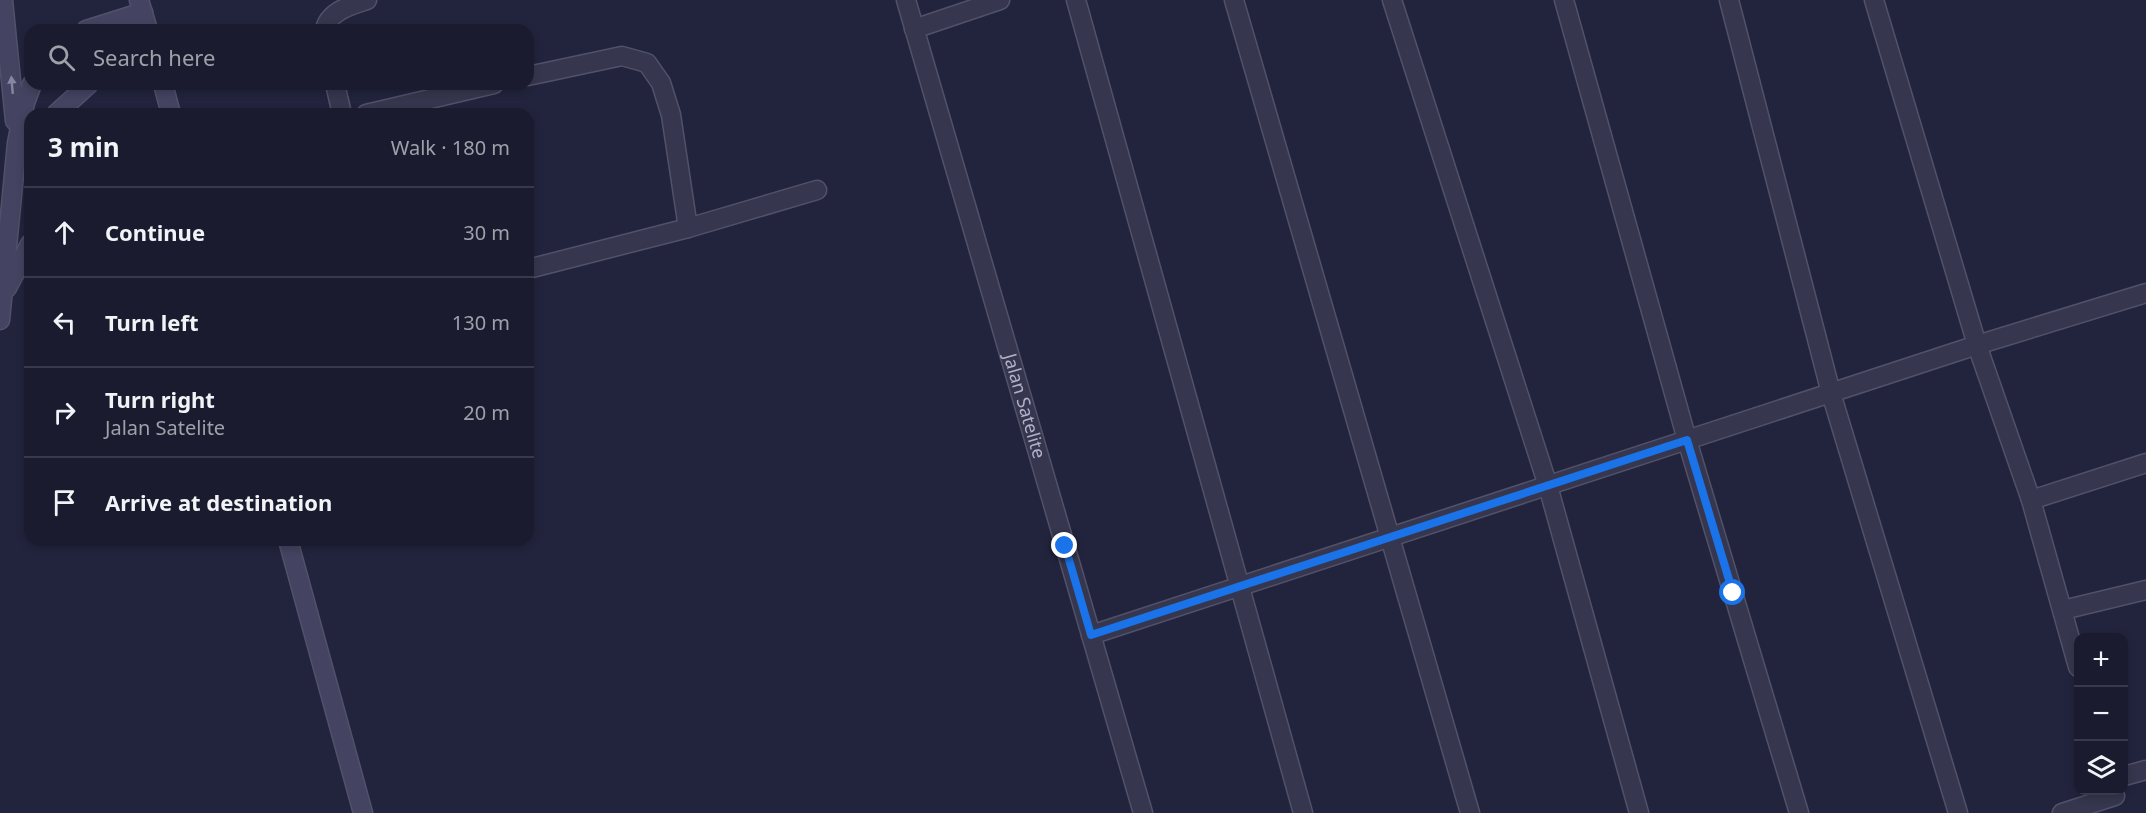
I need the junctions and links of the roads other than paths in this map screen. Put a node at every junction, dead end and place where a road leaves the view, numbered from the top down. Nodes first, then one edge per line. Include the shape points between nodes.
1 (3, 0) edge
2 (367, 0) edge
3 (906, 0) edge
4 (1000, 0) edge
5 (1076, 0) edge
6 (1234, 0) edge
7 (1392, 0) edge
8 (1564, 0) edge
9 (1729, 0) edge
10 (1874, 0) edge
11 (141, 6) edge
12 (100, 24) edge
13 (146, 24) edge
14 (326, 24) edge
15 (914, 29) junction
16 (534, 75) edge
17 (30, 90) edge
18 (82, 90) edge
19 (165, 90) edge
20 (336, 90) edge
21 (468, 90) edge
22 (25, 108) edge
23 (63, 108) edge
24 (169, 108) edge
25 (341, 108) edge
26 (392, 108) edge
27 (24, 147) edge
28 (817, 190) dead end
29 (688, 228) junction
30 (24, 255) edge
31 (534, 267) edge
32 (2146, 293) edge
33 (2, 297) junction
34 (0, 320) edge
35 (1977, 345) junction
36 (1832, 393) junction
37 (1687, 440) junction
38 (2146, 463) edge
39 (1548, 486) junction
40 (2031, 500) junction
41 (1390, 537) junction
42 (290, 546) edge
43 (1239, 586) junction
44 (2146, 590) edge
45 (2063, 610) junction
46 (1091, 635) junction
47 (2074, 649) edge
48 (2146, 770) edge
49 (2128, 775) edge
50 (2116, 800) edge
51 (363, 813) edge
52 (1143, 813) edge
53 (1303, 813) edge
54 (1470, 813) edge
55 (1639, 813) edge
56 (1799, 813) edge
57 (1958, 813) edge
58 (2062, 813) edge

27 -> 1 main road
2 - 14 street via 341,9
3 - 15 street, Jalan Satelite
4 - 15 street
5 - 43 street
6 - 41 street
7 - 39 street
8 - 37 street
9 - 36 street
10 - 35 street
11 - 12 main road
11 - 13 main road
15 - 46 street, Jalan Satelite
16 - 29 street via 622,56 647,63 660,83 671,115
17 - 22 main road
18 - 23 main road
19 - 24 main road
20 - 25 street
21 - 26 street
27 - 33 main road via 15,173
28 - 29 street
29 - 31 street
30 - 33 main road
32 - 35 street
33 - 34 main road
35 - 36 street
35 - 40 street
36 - 37 street
36 - 57 street
37 - 39 street
37 - 56 street
38 - 40 street
39 - 41 street
39 - 55 street
40 - 45 street
41 - 43 street
41 - 54 street
42 - 51 main road
43 - 46 street
43 - 53 street
44 - 45 street
45 - 47 street
46 - 52 street, Jalan Satelite
48 - 49 street
50 - 58 street

